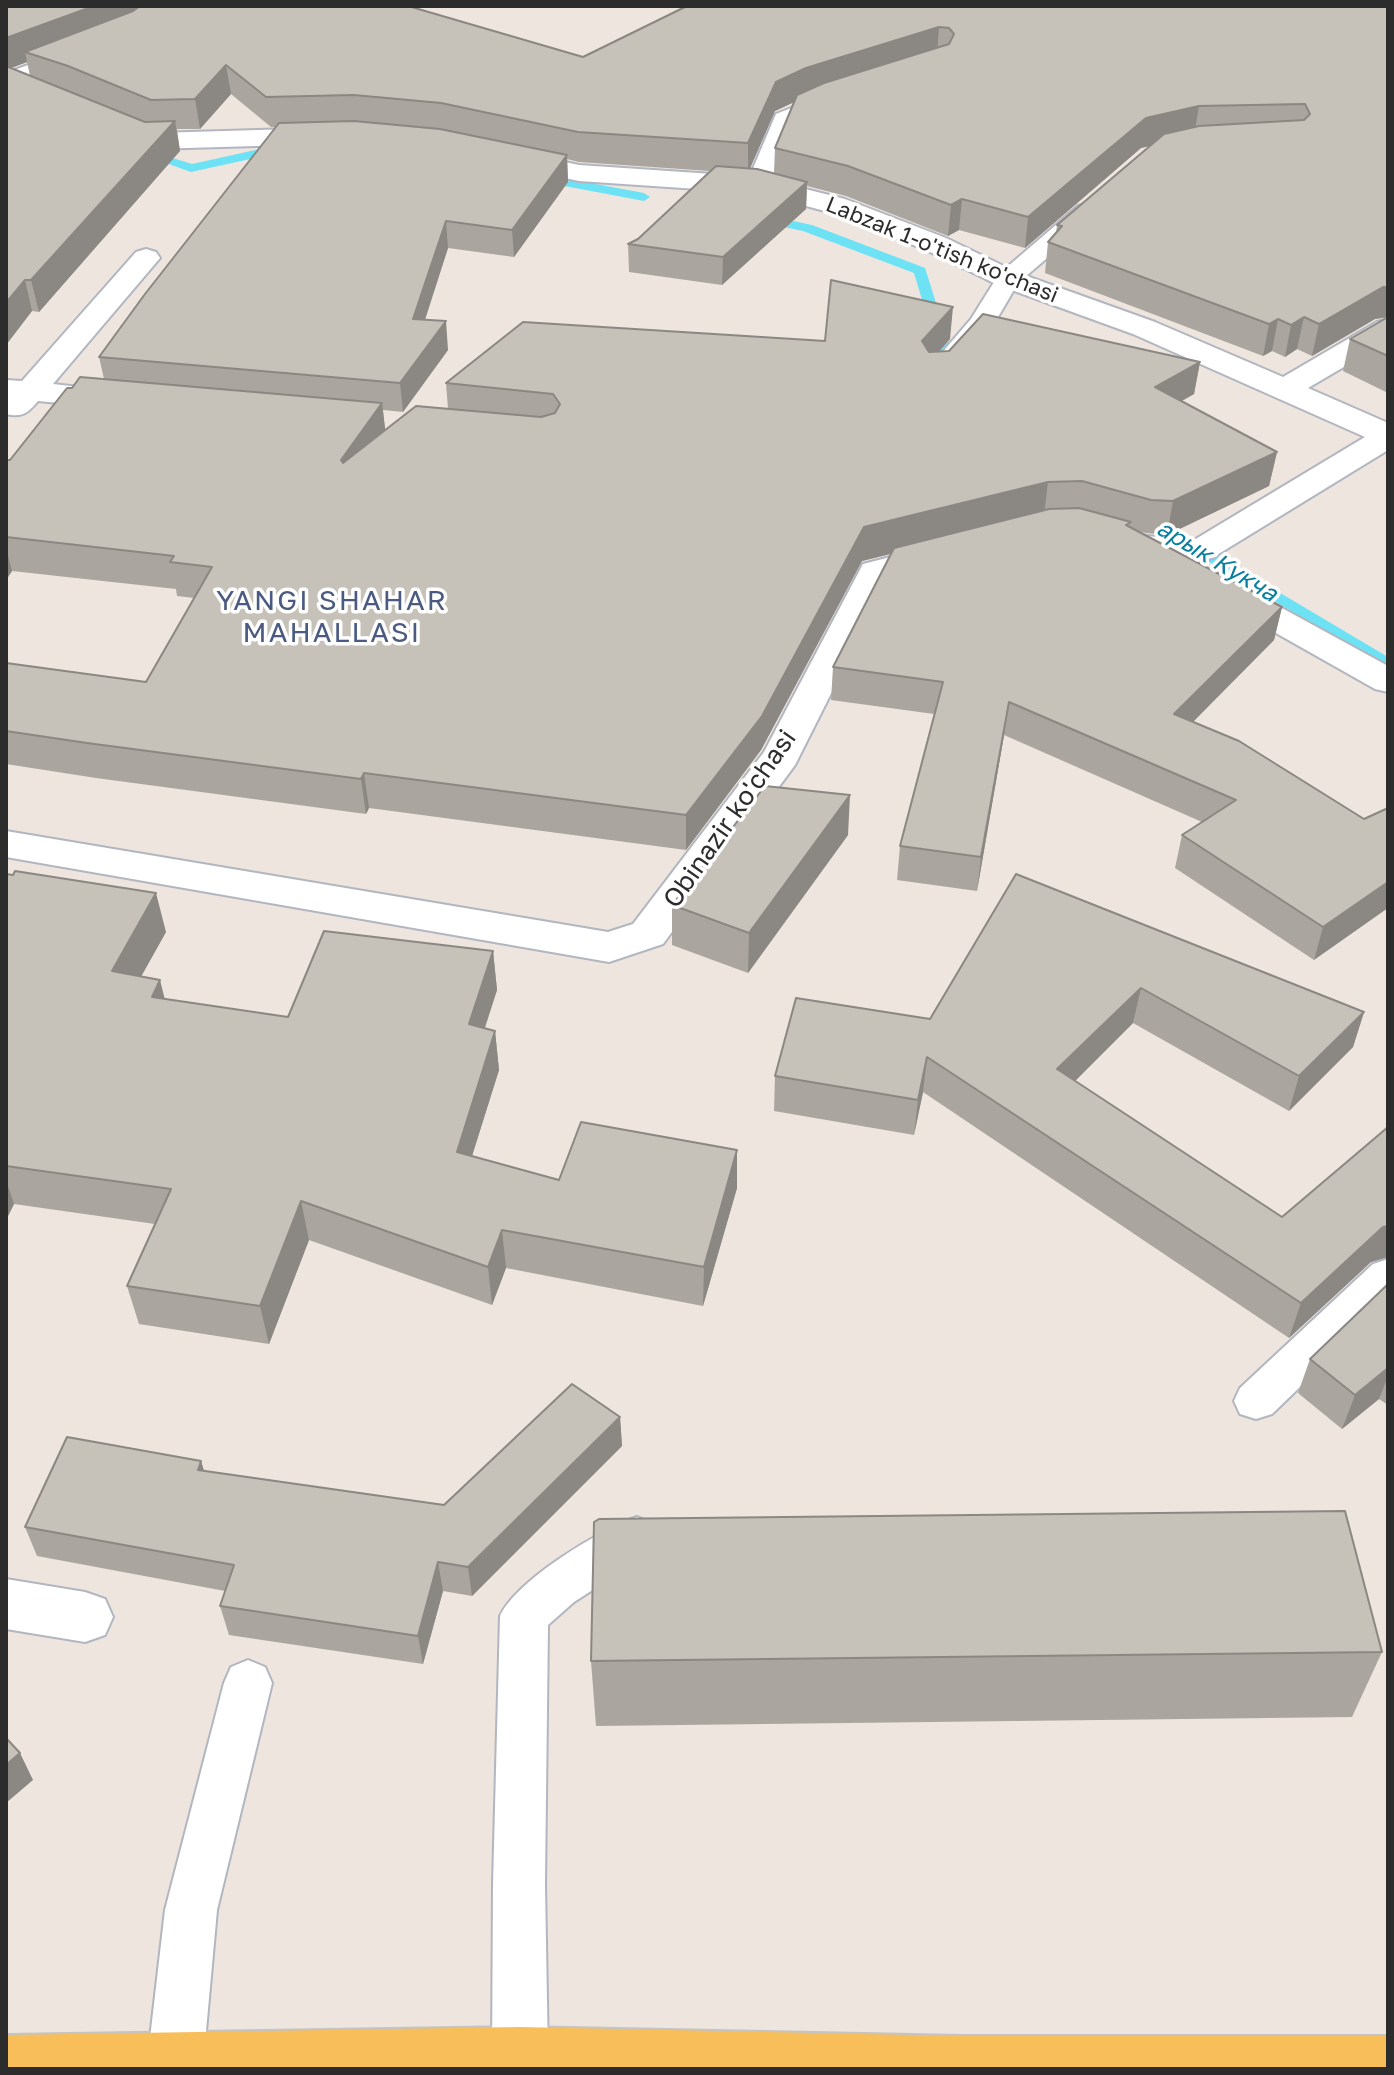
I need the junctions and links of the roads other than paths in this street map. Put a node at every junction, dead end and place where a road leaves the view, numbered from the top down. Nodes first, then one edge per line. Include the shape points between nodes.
1 (103, 44) edge
2 (6, 82) edge
3 (857, 90) edge
4 (35, 93) edge
5 (93, 115) edge
6 (357, 136) edge
7 (489, 154) edge
8 (698, 182) junction
9 (758, 185) junction
10 (1103, 197) edge
11 (678, 204) edge
12 (146, 258) dead end
13 (1008, 279) junction
14 (1388, 328) edge
15 (935, 375) edge
16 (1285, 389) junction
17 (17, 390) edge
18 (156, 404) edge
19 (6, 420) edge
20 (1388, 435) edge
21 (1076, 527) edge
22 (1143, 546) junction
23 (967, 547) edge
24 (1388, 681) edge
25 (6, 844) edge
26 (1388, 1276) edge
27 (1256, 1401) dead end
28 (686, 1526) edge
29 (6, 1604) edge
30 (85, 1617) dead end
31 (248, 1683) dead end
32 (520, 2059) junction
33 (175, 2064) junction
34 (6, 2067) edge
35 (1388, 2068) edge

1 - 2 lane
2 - 4 street
3 - 9 lane via 784,119
5 - 6 street via 152,141
7 - 8 street, Labzak 1-o'tish ko'chasi via 579,173
8 - 9 street, Labzak 1-o'tish ko'chasi
8 - 11 lane
9 - 13 street, Labzak 1-o'tish ko'chasi via 849,211
10 - 13 lane
12 - 17 street
13 - 15 lane via 982,323
13 - 16 street, Labzak 1-o'tish ko'chasi via 1144,328
14 - 16 street
16 - 20 street, Labzak 1-o'tish ko'chasi
17 - 18 street
17 - 19 street
20 - 22 street via 1200,551
21 - 22 street
22 - 24 street
23 - 25 street, Obinazir ko'chasi via 875,571 781,756 648,934 609,947
26 - 27 lane
28 - 32 lane via 654,1525 557,1587 524,1616
29 - 30 street
31 - 33 lane via 191,1910
32 - 33 main road
32 - 35 main road via 961,2068
33 - 34 main road

